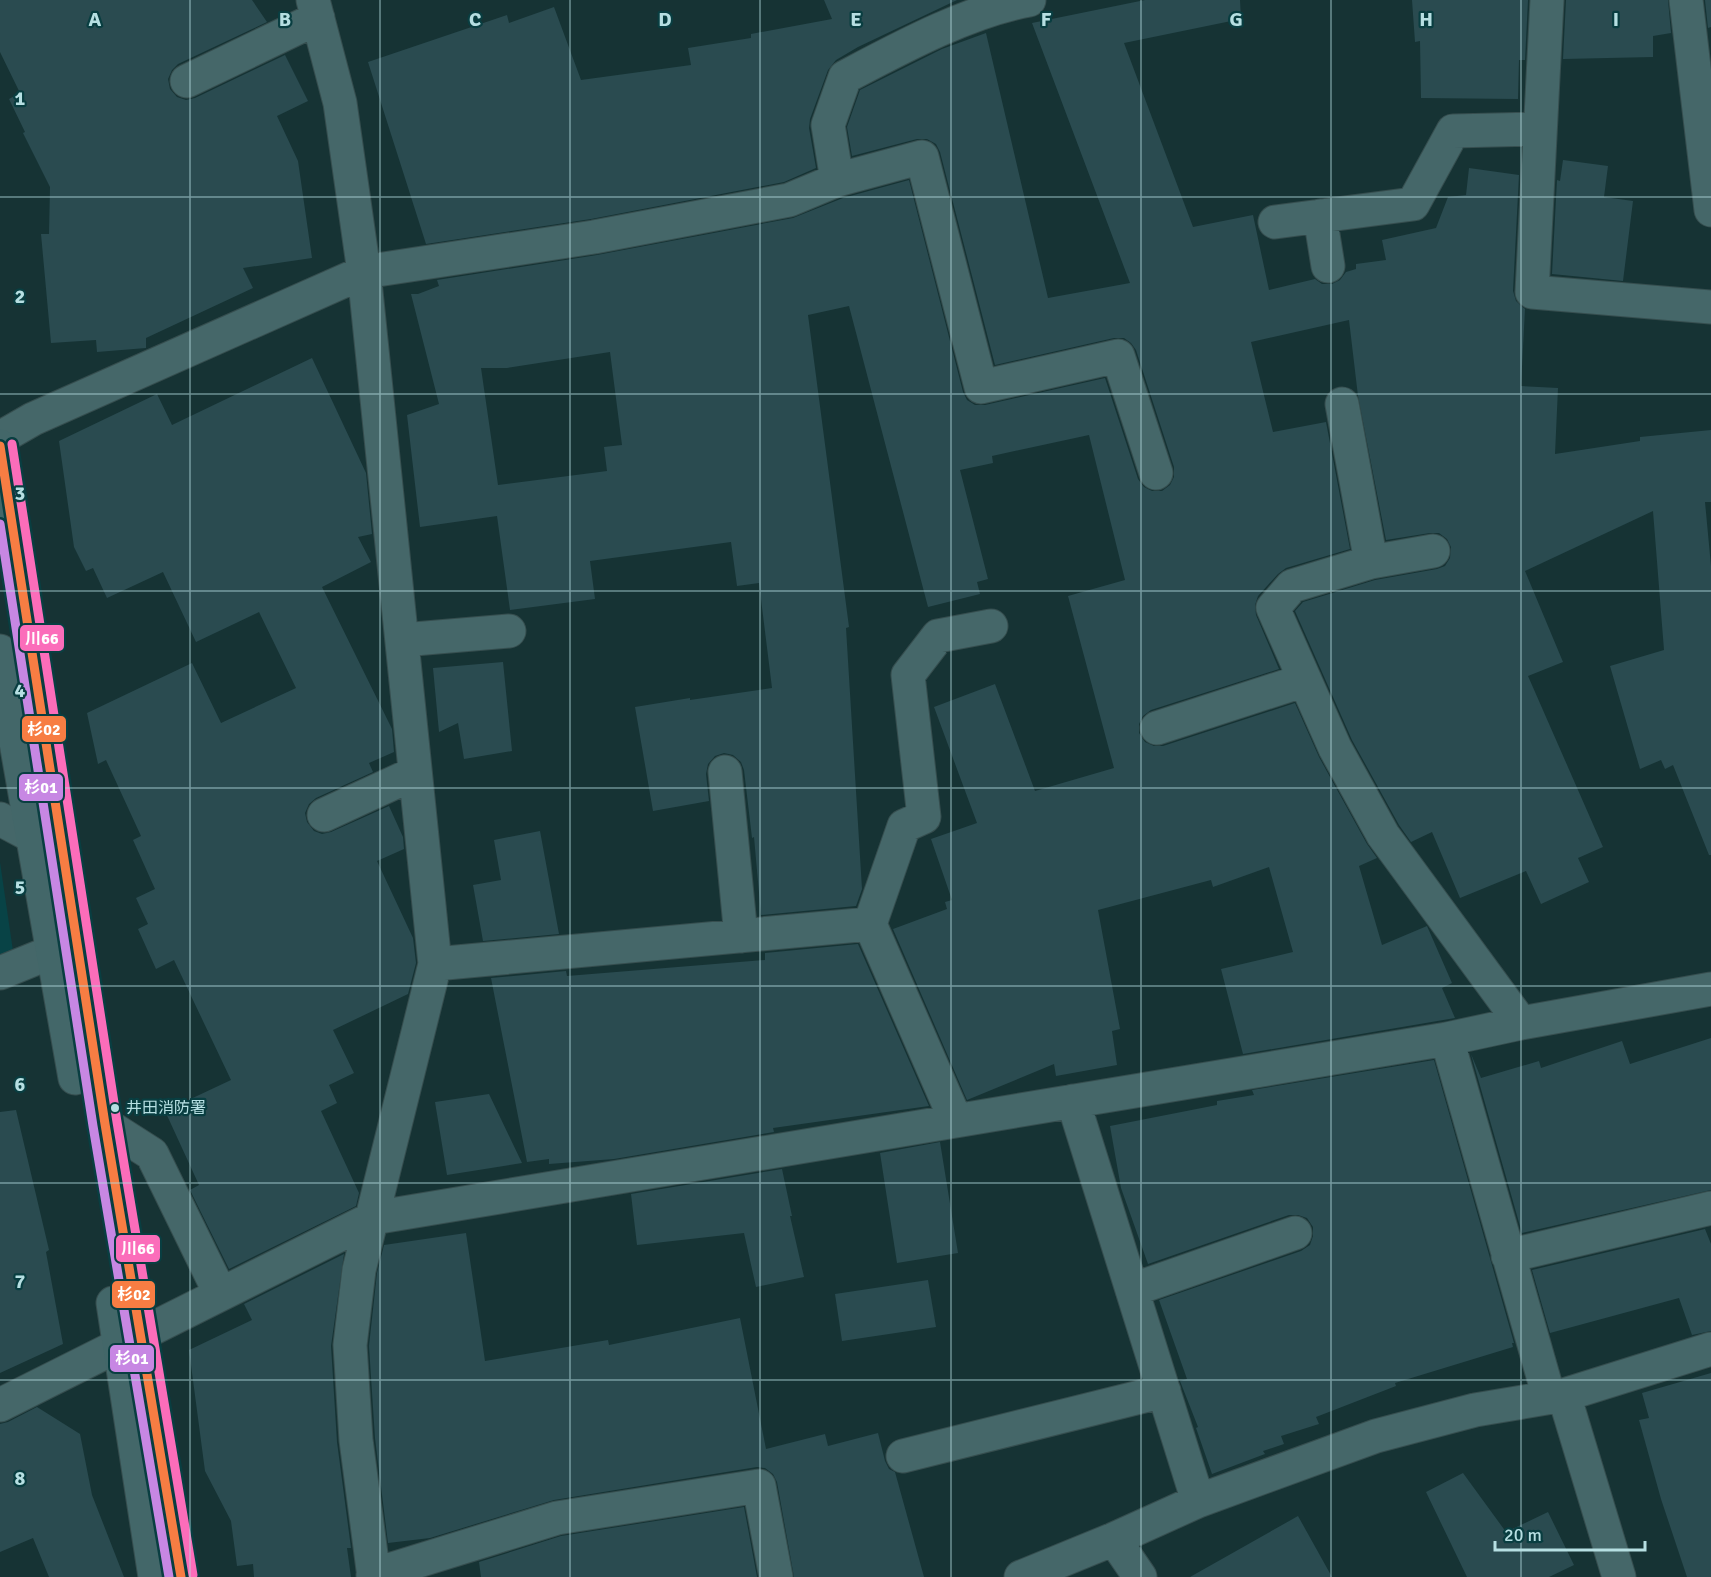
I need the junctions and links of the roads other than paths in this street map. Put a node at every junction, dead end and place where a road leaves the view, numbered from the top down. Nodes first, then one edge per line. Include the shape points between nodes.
1 (1029, 0) edge
2 (1546, 0) edge
3 (1686, 0) edge
4 (316, 9) edge
5 (187, 81) dead end
6 (1540, 129) junction
7 (1708, 164) edge
8 (837, 180) junction
9 (1711, 210) edge
10 (1320, 216) junction
11 (1275, 222) dead end
12 (1328, 266) dead end
13 (364, 272) junction
14 (1711, 307) edge
15 (1342, 404) dead end
16 (0, 438) edge
17 (0, 446) edge
18 (1156, 473) dead end
19 (1433, 551) dead end
20 (1371, 562) junction
21 (991, 626) dead end
22 (509, 631) dead end
23 (402, 640) junction
24 (0, 651) edge
25 (1305, 680) junction
26 (1157, 728) dead end
27 (726, 772) dead end
28 (415, 773) junction
29 (324, 814) dead end
30 (0, 819) edge
31 (32, 836) junction
32 (870, 924) junction
33 (741, 936) junction
34 (54, 951) junction
35 (435, 964) junction
36 (0, 973) edge
37 (1711, 989) edge
38 (1521, 1023) junction
39 (1447, 1039) junction
40 (1072, 1101) junction
41 (956, 1121) junction
42 (105, 1124) junction
43 (1711, 1208) edge
44 (373, 1218) junction
45 (1295, 1233) dead end
46 (1508, 1256) junction
47 (1132, 1290) junction
48 (220, 1293) junction
49 (130, 1338) junction
50 (1711, 1349) edge
51 (1164, 1391) junction
52 (1557, 1396) junction
53 (0, 1405) edge
54 (903, 1456) dead end
55 (1198, 1501) junction
56 (1114, 1539) junction
57 (374, 1576) edge
58 (155, 1577) edge
59 (181, 1577) edge
60 (776, 1577) edge
61 (1021, 1577) edge
62 (1140, 1577) edge
63 (1619, 1577) edge

1 - 8 street via 1001,5 845,76 828,125
2 - 6 street
3 - 7 street
4 - 5 street
4 - 13 street via 340,103
6 - 10 street via 1453,130 1413,204
6 - 14 street via 1532,292
7 - 9 street
8 - 13 street via 789,200 702,217
8 - 18 street via 922,157 981,387 1118,356
10 - 11 street
10 - 12 street
13 - 16 street via 33,419
13 - 23 street
15 - 20 street
17 - 42 main road
19 - 20 street
20 - 25 street via 1292,586 1273,608
21 - 32 street via 938,636 908,675 924,817 904,826
22 - 23 street
23 - 28 street
24 - 31 main road
25 - 26 street
25 - 38 street via 1335,748 1383,835
27 - 33 street
28 - 29 street
28 - 35 street
30 - 31 street
31 - 34 main road
32 - 33 street
32 - 41 street
33 - 35 street
34 - 36 street
34 - 49 main road
35 - 44 street
37 - 38 street
38 - 39 street
39 - 40 street
39 - 46 street
40 - 41 street
40 - 47 street
41 - 44 street
42 - 48 street via 152,1154
42 - 49 main road
43 - 46 street
44 - 48 street
44 - 57 street via 359,1270 350,1346 356,1440
45 - 47 street
46 - 52 street
47 - 51 street
48 - 49 street
49 - 53 street
49 - 58 main road
49 - 59 main road
50 - 52 street
51 - 54 street
51 - 55 street
52 - 55 street via 1475,1410 1376,1436
52 - 63 street
55 - 56 street
56 - 61 street
56 - 62 street
57 - 60 street via 557,1518 759,1486

